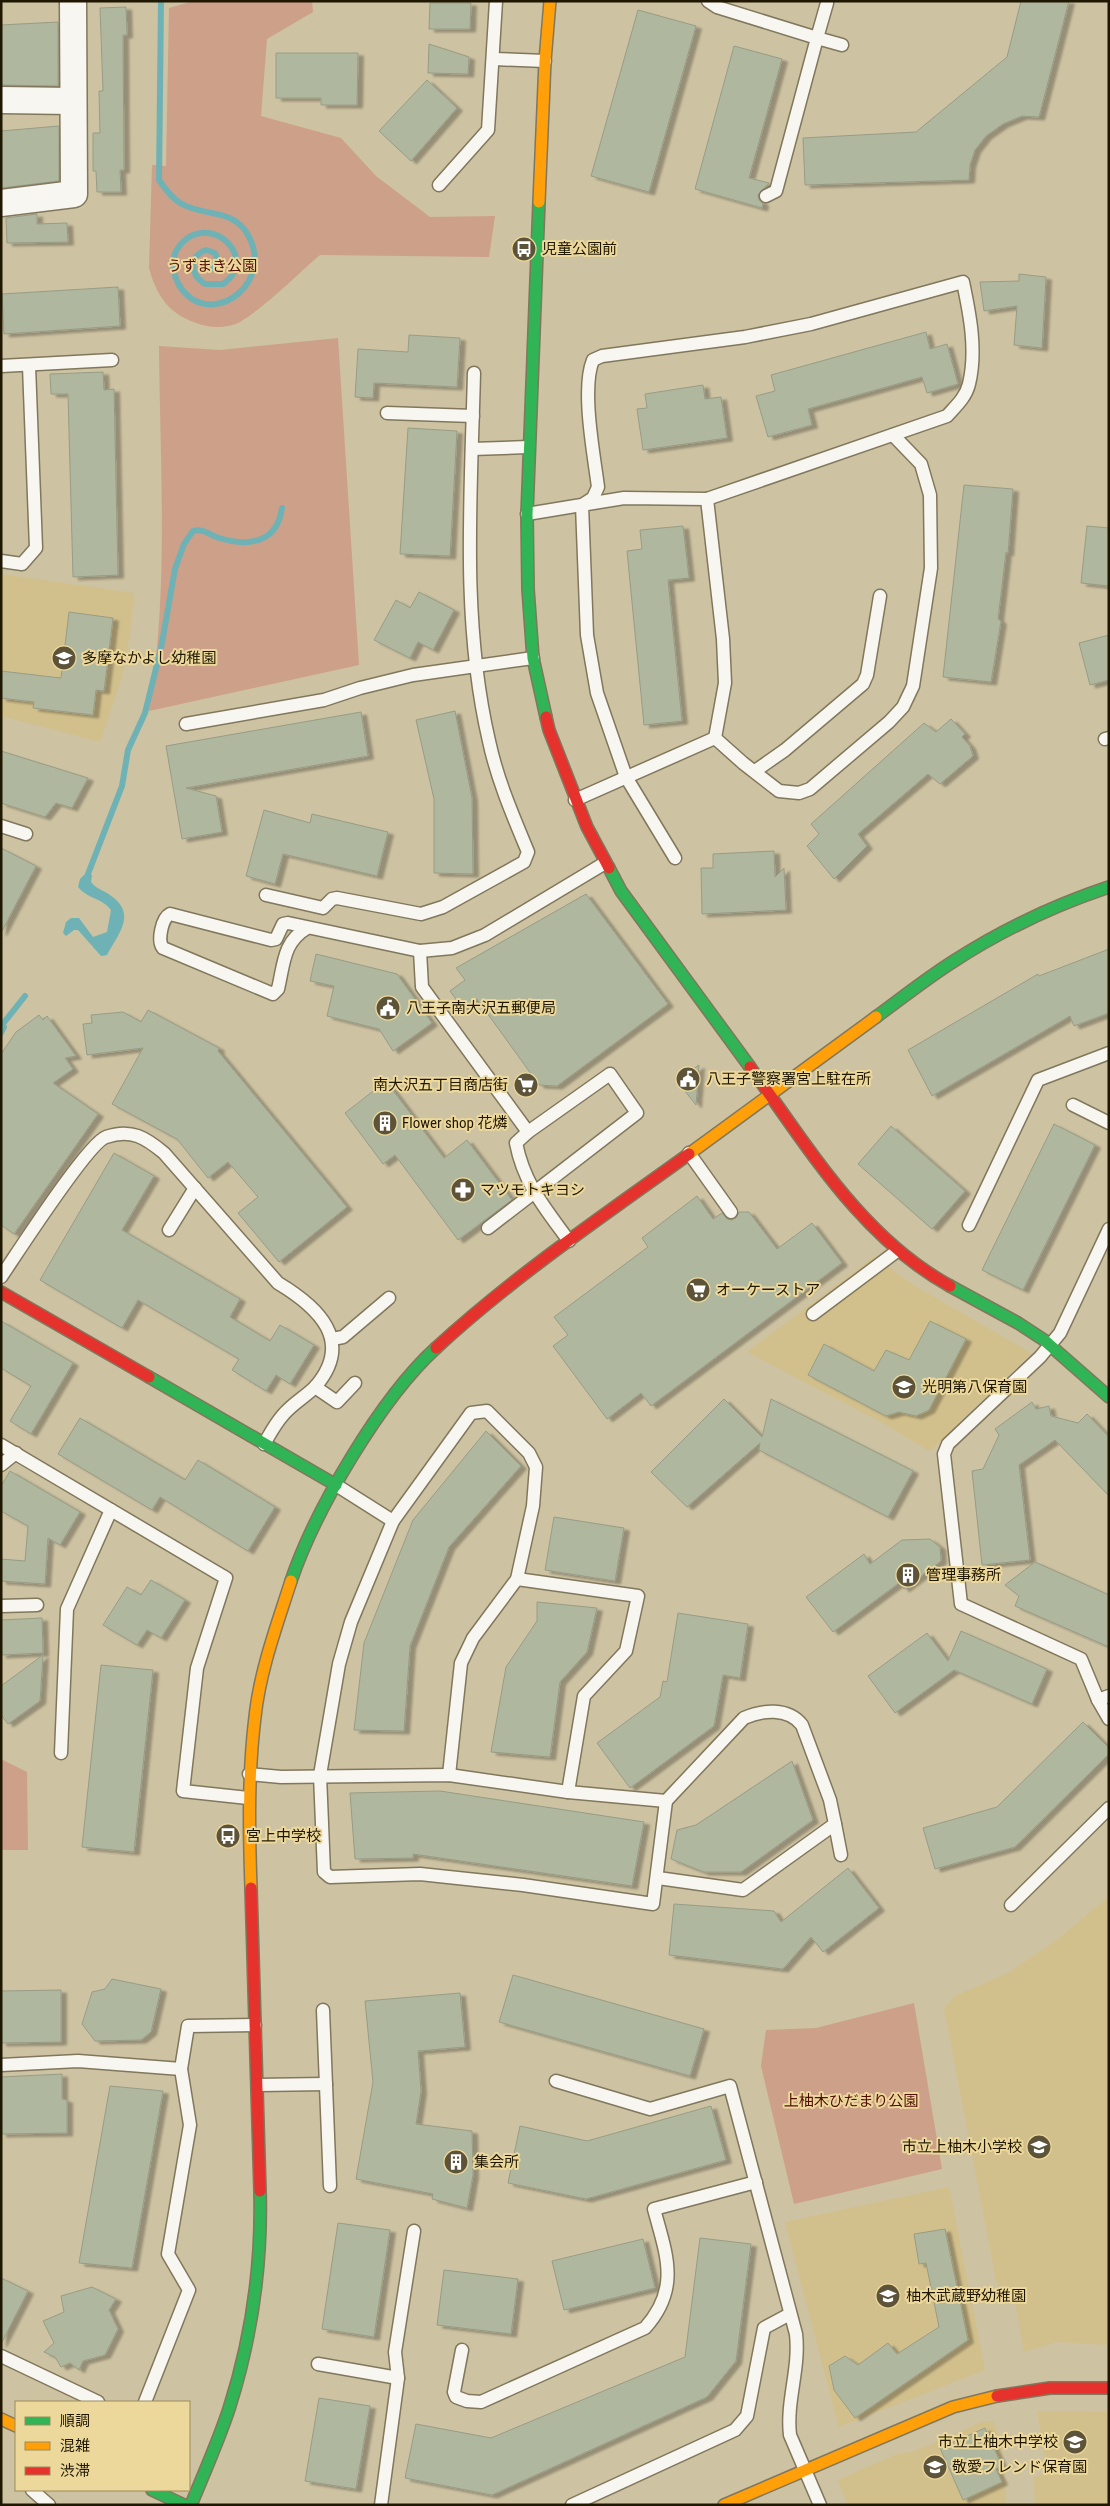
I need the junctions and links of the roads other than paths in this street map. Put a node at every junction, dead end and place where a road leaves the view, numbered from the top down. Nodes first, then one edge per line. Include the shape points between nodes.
1 (73, 1) edge
2 (496, 1) edge
3 (550, 1) edge
4 (708, 1) edge
5 (827, 3) dead end
6 (817, 38) junction
7 (842, 45) dead end
8 (494, 59) junction
9 (545, 61) junction
10 (1, 100) edge
11 (72, 101) junction
12 (439, 186) dead end
13 (766, 196) dead end
14 (1, 204) edge
15 (112, 360) dead end
16 (1, 366) edge
17 (29, 366) junction
18 (474, 373) dead end
19 (387, 413) dead end
20 (473, 416) junction
21 (892, 435) junction
22 (528, 447) junction
23 (472, 449) junction
24 (707, 499) junction
25 (582, 505) junction
26 (527, 514) junction
27 (1, 561) edge
28 (880, 596) dead end
29 (533, 658) junction
30 (475, 665) junction
31 (186, 724) dead end
32 (715, 738) junction
33 (755, 771) junction
34 (626, 777) junction
35 (575, 800) junction
36 (1, 826) edge
37 (26, 834) dead end
38 (675, 858) dead end
39 (605, 863) junction
40 (1109, 887) edge
41 (266, 895) dead end
42 (323, 908) junction
43 (307, 928) junction
44 (322, 930) junction
45 (420, 951) junction
46 (1109, 1053) edge
47 (768, 1095) junction
48 (1073, 1105) dead end
49 (1109, 1123) edge
50 (528, 1132) junction
51 (689, 1153) junction
52 (194, 1188) junction
53 (533, 1192) junction
54 (731, 1212) dead end
55 (969, 1225) dead end
56 (488, 1228) dead end
57 (169, 1230) dead end
58 (1108, 1230) edge
59 (569, 1241) junction
60 (898, 1251) junction
61 (1, 1277) edge
62 (1, 1292) edge
63 (389, 1298) dead end
64 (813, 1314) dead end
65 (332, 1339) junction
66 (1050, 1344) junction
67 (355, 1383) dead end
68 (315, 1387) junction
69 (1109, 1398) edge
70 (264, 1444) junction
71 (1, 1445) edge
72 (16, 1454) junction
73 (1, 1465) edge
74 (336, 1485) junction
75 (111, 1510) junction
76 (393, 1521) junction
77 (517, 1579) junction
78 (37, 1605) dead end
79 (1, 1606) edge
80 (1103, 1698) edge
81 (1109, 1719) edge
82 (61, 1753) dead end
83 (249, 1774) junction
84 (320, 1775) junction
85 (449, 1775) junction
86 (568, 1792) junction
87 (248, 1798) junction
88 (666, 1801) junction
89 (1109, 1808) edge
90 (835, 1824) junction
91 (841, 1855) dead end
92 (658, 1878) junction
93 (1011, 1905) dead end
94 (323, 2010) dead end
95 (254, 2025) junction
96 (1, 2065) edge
97 (181, 2069) junction
98 (556, 2081) dead end
99 (326, 2084) junction
100 (258, 2085) junction
101 (756, 2182) junction
102 (330, 2186) dead end
103 (414, 2231) dead end
104 (790, 2314) junction
105 (462, 2350) dead end
106 (1, 2356) edge
107 (318, 2364) dead end
108 (398, 2378) junction
109 (1109, 2388) edge
110 (96, 2401) edge
111 (145, 2401) edge
112 (1, 2419) edge
113 (15, 2426) edge
114 (804, 2470) junction
115 (33, 2491) edge
116 (154, 2491) edge
117 (49, 2505) edge
118 (184, 2505) edge
119 (191, 2505) edge
120 (381, 2505) edge
121 (572, 2505) edge
122 (724, 2505) edge
123 (820, 2505) edge

1 - 11 street
2 - 8 lane
3 - 9 street
4 - 6 lane via 717,7
5 - 6 lane
6 - 7 lane
6 - 13 lane via 776,191
8 - 9 lane
8 - 12 lane via 488,130
9 - 22 street
10 - 11 street
11 - 14 street via 74,194
15 - 17 lane
16 - 17 lane
17 - 27 lane via 36,548 22,564
18 - 20 lane
19 - 20 lane
20 - 23 lane
21 - 24 lane
21 - 25 lane via 947,416 961,401 969,385 972,346 963,282 811,324 593,360 589,411 598,488
21 - 33 lane via 921,464 930,495 931,568 912,686 903,707 889,722 810,790 799,793 779,791
22 - 23 lane
22 - 26 street
23 - 30 lane via 470,551
24 - 25 lane via 624,498
24 - 32 lane via 725,683
25 - 26 lane
25 - 34 lane via 591,664 597,694
26 - 29 street
28 - 33 lane via 868,675 863,684
29 - 30 lane
29 - 35 street via 549,730
30 - 31 lane via 404,677 324,700
30 - 42 lane via 489,741 503,790 528,852 524,862 443,908 422,914 337,898
32 - 33 lane
32 - 34 lane
34 - 35 lane
34 - 38 lane
35 - 39 street
36 - 37 lane
39 - 45 lane via 485,934 452,948
39 - 47 street via 621,891
40 - 47 street via 1004,930 953,961
41 - 42 lane
42 - 44 lane via 320,915
43 - 43 lane via 290,941 278,989 273,994 163,948 160,940 166,917 170,914 271,940 276,939 284,924
43 - 44 lane
44 - 45 lane
45 - 50 lane via 422,987
46 - 55 lane via 1038,1080
47 - 51 street
47 - 60 street via 849,1203 874,1231
48 - 49 lane
50 - 53 lane via 516,1143 525,1177
50 - 53 lane via 610,1074 637,1113
51 - 54 lane
51 - 59 street
52 - 57 lane
52 - 61 lane via 164,1153 142,1136 104,1137 83,1158
52 - 65 lane via 278,1283 302,1298 320,1315
53 - 56 lane
53 - 59 lane
58 - 66 lane via 1060,1333
59 - 74 street via 463,1323 430,1353 392,1398
60 - 64 lane
60 - 66 street via 924,1271
62 - 70 street
63 - 65 lane via 343,1336
65 - 68 lane via 328,1367
66 - 69 street
66 - 80 lane via 945,1449 961,1604 1081,1659
67 - 68 lane via 337,1402
68 - 70 lane via 283,1415
70 - 74 street
71 - 72 lane
72 - 73 lane
72 - 75 lane
74 - 76 lane
74 - 83 street via 297,1564 270,1646 255,1715
75 - 82 lane via 67,1609
75 - 87 lane via 226,1578 197,1668 183,1791
76 - 77 lane via 471,1413 487,1411 529,1453 536,1467 533,1506
76 - 84 lane via 346,1639
77 - 85 lane via 473,1638 461,1663
77 - 86 lane via 638,1596 626,1652 584,1696
78 - 79 lane
80 - 81 lane
83 - 84 lane
83 - 87 street
84 - 85 lane
84 - 92 lane via 322,1864 324,1872 330,1876 420,1874 653,1904
85 - 86 lane
86 - 88 lane
87 - 95 street
88 - 90 lane via 744,1718 757,1712 773,1712 789,1715 802,1725 830,1800
88 - 92 lane
89 - 93 lane
90 - 91 lane
90 - 92 lane via 743,1890
94 - 99 lane
95 - 97 lane via 188,2026
95 - 100 street
96 - 97 lane via 78,2061
97 - 111 lane via 190,2125 168,2254 188,2290
98 - 101 lane via 650,2109 730,2086
99 - 100 lane
99 - 102 lane
100 - 119 street via 261,2222 252,2316 229,2409
101 - 104 lane
101 - 105 lane via 654,2209 669,2271 661,2306 645,2328 481,2402 467,2402 456,2397 454,2392
103 - 108 lane via 395,2352
104 - 114 lane via 798,2354 790,2435
104 - 121 lane via 764,2328 747,2416 735,2430
106 - 110 lane
107 - 108 lane
108 - 120 lane
109 - 114 street via 1055,2387 991,2396 953,2407
112 - 113 street
114 - 122 street
114 - 123 lane
115 - 117 lane
116 - 118 street

